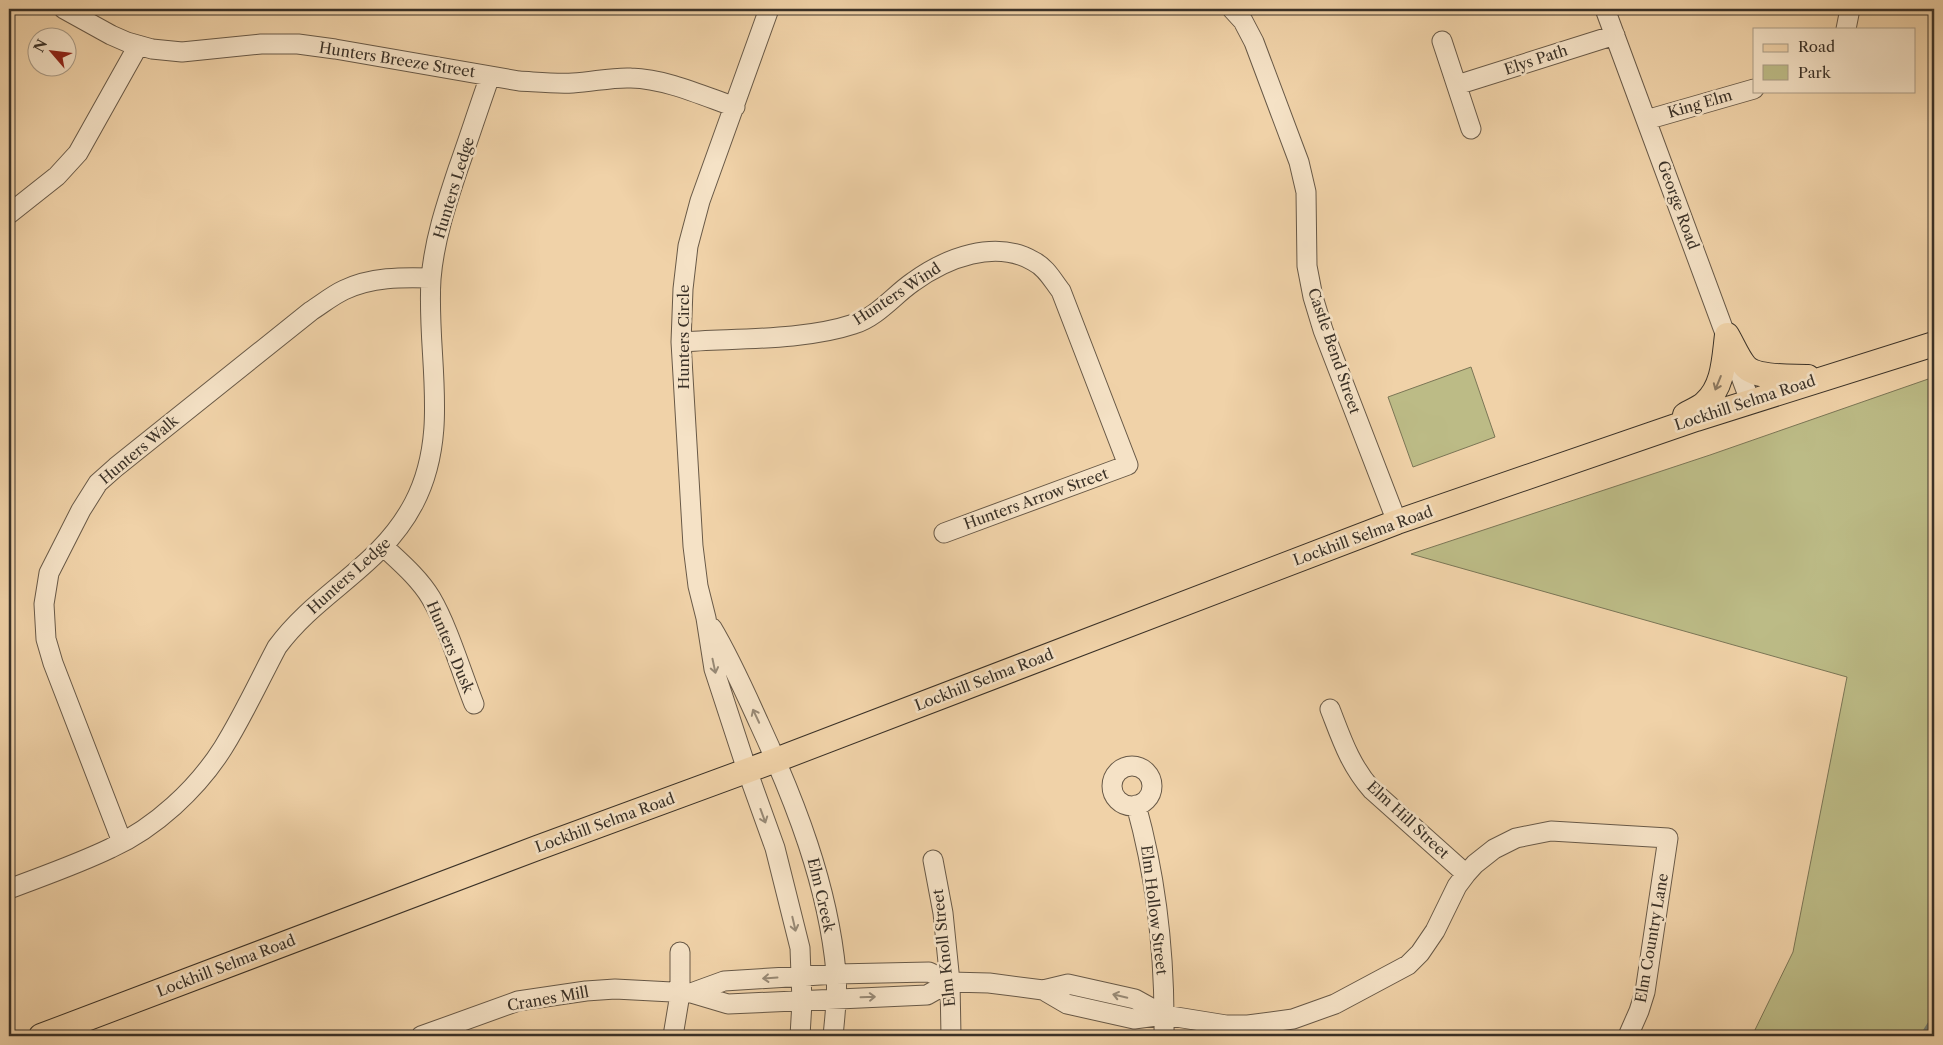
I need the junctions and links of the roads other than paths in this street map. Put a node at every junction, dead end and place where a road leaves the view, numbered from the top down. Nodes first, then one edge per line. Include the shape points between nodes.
1 (64, 9) edge
2 (769, 9) edge
3 (1232, 9) edge
4 (1605, 9) edge
5 (1615, 35) junction
6 (1442, 41) dead end
7 (138, 46) junction
8 (490, 76) junction
9 (1457, 85) junction
10 (1753, 88) edge
11 (735, 106) junction
12 (1646, 120) junction
13 (1471, 129) dead end
14 (9, 214) edge
15 (431, 278) junction
16 (1727, 335) junction
17 (681, 342) junction
18 (1934, 344) edge
19 (1826, 378) junction
20 (1750, 401) junction
21 (1655, 432) junction
22 (1128, 465) joint
23 (1398, 522) junction
24 (944, 533) dead end
25 (384, 547) junction
26 (706, 618) junction
27 (474, 704) dead end
28 (1330, 709) dead end
29 (776, 760) junction
30 (747, 770) junction
31 (1136, 805) dead end
32 (122, 842) junction
33 (933, 860) dead end
34 (1466, 874) junction
35 (9, 889) edge
36 (680, 952) dead end
37 (836, 974) junction
38 (801, 976) junction
39 (950, 982) junction
40 (686, 994) junction
41 (835, 998) junction
42 (802, 1002) junction
43 (1164, 1015) junction
44 (41, 1036) edge
45 (420, 1036) edge
46 (674, 1036) edge
47 (800, 1036) edge
48 (833, 1036) edge
49 (951, 1036) edge
50 (1164, 1036) edge
51 (1628, 1036) edge

1 - 7 street, Hunters Breeze Street
2 - 11 street, Hunters Circle
3 - 23 street, Castle Bend Street via 1254,42 1299,162 1306,192 1307,266 1313,297
4 - 5 street, George Road
5 - 9 street, Elys Path
5 - 12 street, George Road
6 - 9 street
7 - 8 street, Hunters Breeze Street via 182,52 261,44 298,44
7 - 14 street via 78,153 57,176
8 - 11 street, Hunters Breeze Street via 547,83 647,79
8 - 15 street, Hunters Ledge via 442,216
9 - 13 street
10 - 12 street, King Elm
11 - 17 street, Hunters Circle via 700,201 688,246 682,289
12 - 16 street, George Road
15 - 25 street, Hunters Ledge via 434,440 415,502
15 - 32 street, Hunters Walk via 371,280 344,290 312,311 116,467 98,483 82,510 49,573 44,604 46,639
16 - 19 main road via 1746,367 1752,371 1770,376
16 - 20 street, George Road
16 -> 21 main road via 1723,371 1713,394 1705,404
17 - 22 street, Hunters Wind via 791,335 856,323 938,266 966,256 1007,252 1033,261 1044,269 1061,292
17 - 26 street, Hunters Circle via 693,546
18 - 19 main road, Lockhill Selma Road
19 - 20 main road, Lockhill Selma Road
20 - 21 main road, Lockhill Selma Road
21 - 23 main road, Lockhill Selma Road
22 - 24 street, Hunters Arrow Street
23 - 29 main road, Lockhill Selma Road
25 - 27 street, Hunters Dusk via 430,597
25 - 32 street, Hunters Ledge via 287,633 223,748 184,796
29 -> 26 street, Hunters Circle via 729,657
26 -> 30 street, Hunters Circle via 714,669
28 - 34 street, Elm Hill Street via 1348,757 1360,776
29 - 30 main road, Lockhill Selma Road
29 - 37 street, Elm Creek via 816,867
30 -> 38 street via 783,877 800,948
30 - 44 main road, Lockhill Selma Road
31 - 43 street, Elm Hollow Street via 1159,927
32 - 35 street, Hunters Ledge
33 - 39 street, Elm Knoll Street via 943,913
34 - 43 street via 1435,931 1408,965 1335,1004 1293,1019 1248,1025 1226,1025
34 - 51 street, Elm Country Lane via 1494,849 1516,838 1551,832 1668,838 1645,992
36 - 40 street
37 - 38 street, Cranes Mill
37 - 39 street, Cranes Mill via 929,972
37 - 41 street, Elm Creek
38 -> 40 street, Cranes Mill via 724,981
38 - 42 street
41 -> 39 street, Cranes Mill via 927,995
39 - 43 street via 989,982 1043,990 1067,1004 1134,1019
39 - 49 street, Elm Knoll Street
40 - 42 street, Cranes Mill via 728,1004
40 - 45 street, Cranes Mill via 615,990 551,995 518,1001
40 - 46 street
41 - 42 street, Cranes Mill
41 - 48 street, Elm Creek
42 - 47 street
43 - 50 street, Elm Hollow Street

